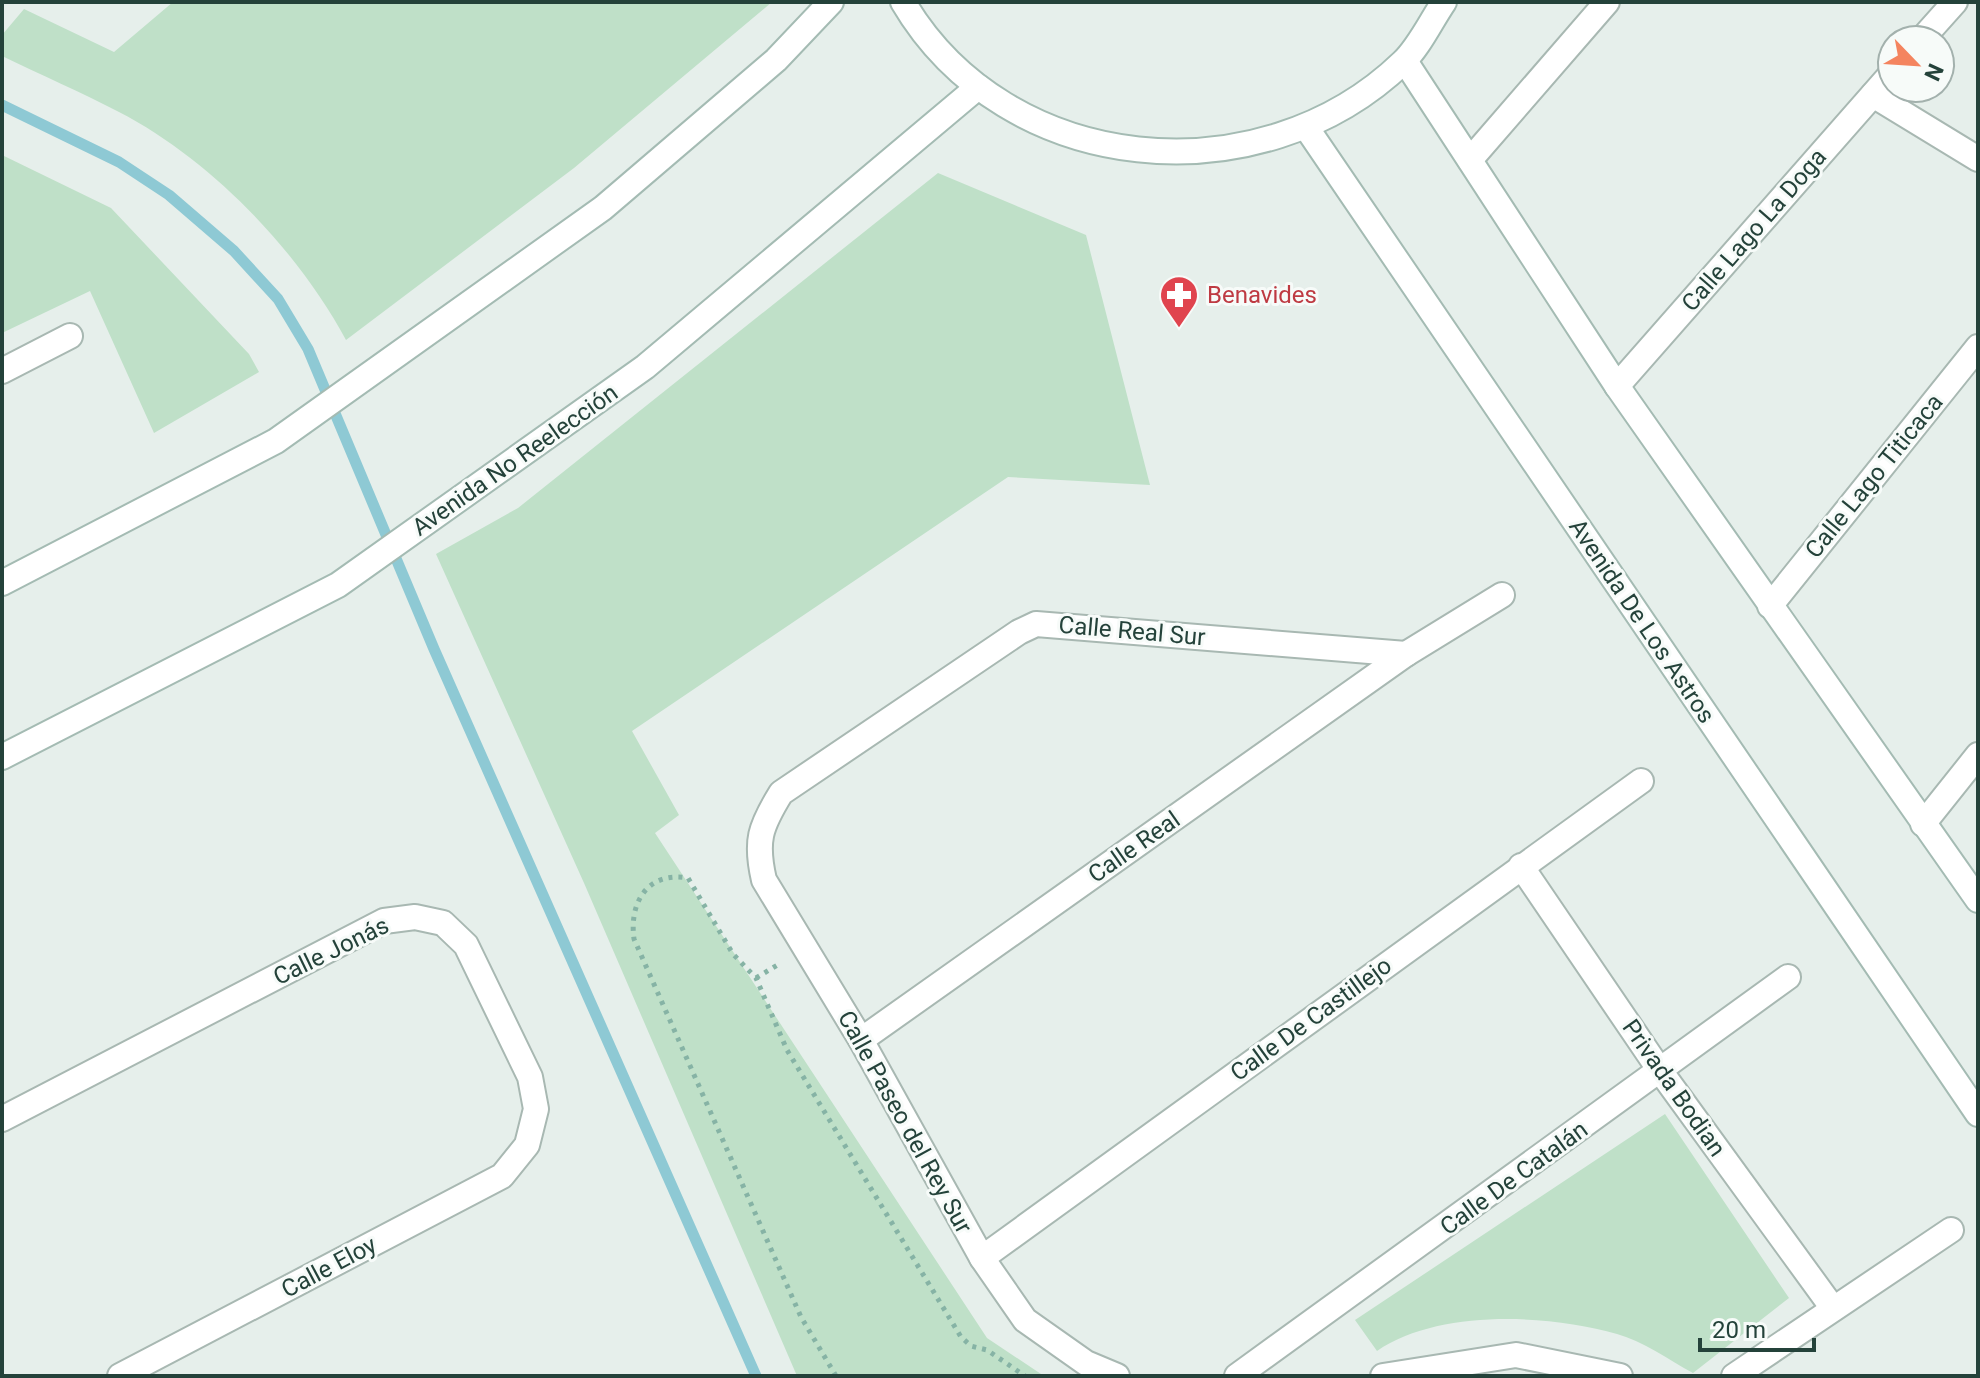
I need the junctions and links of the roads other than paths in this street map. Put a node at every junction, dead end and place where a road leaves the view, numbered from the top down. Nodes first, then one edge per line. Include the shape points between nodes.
1 (831, 2) edge
2 (903, 2) edge
3 (1444, 2) edge
4 (1607, 2) edge
5 (1955, 2) edge
6 (1935, 24) edge
7 (1405, 61) junction
8 (978, 87) junction
9 (1876, 92) edge
10 (1873, 95) junction
11 (1306, 127) junction
12 (1978, 159) edge
13 (1470, 160) junction
14 (70, 336) dead end
15 (1978, 347) edge
16 (2, 371) edge
17 (1617, 386) junction
18 (2, 583) edge
19 (1502, 595) dead end
20 (1770, 606) junction
21 (1406, 654) junction
22 (1978, 755) edge
23 (2, 757) edge
24 (1641, 781) dead end
25 (763, 822) joint
26 (1923, 824) junction
27 (1521, 866) junction
28 (1978, 900) edge
29 (1788, 977) dead end
30 (861, 1040) junction
31 (1661, 1072) junction
32 (1978, 1114) edge
33 (2, 1119) edge
34 (527, 1145) joint
35 (1951, 1230) dead end
36 (982, 1258) junction
37 (1832, 1307) junction
38 (120, 1376) edge
39 (1117, 1376) edge
40 (1237, 1376) edge
41 (1383, 1376) edge
42 (1620, 1376) edge
43 (1734, 1376) edge

1 - 18 street via 776,60 603,208 276,441
2 - 8 street via 918,27
3 - 7 street
4 - 13 street
5 - 6 street
7 - 11 street via 1359,99
7 - 13 street
8 - 11 street via 1053,130 1136,152 1223,151
8 - 23 street, Avenida No Reelección via 645,367 338,585
9 - 10 street, Calle Lago La Doga
10 - 12 street
10 - 17 street, Calle Lago La Doga
11 - 32 street, Avenida De Los Astros
13 - 17 street
14 - 16 street
15 - 20 street, Calle Lago Titicaca
17 - 20 street
19 - 21 street
20 - 26 street
21 - 25 street, Calle Real Sur via 1036,624 781,793
21 - 30 street, Calle Real
22 - 26 street
24 - 27 street, Calle De Castillejo
25 - 30 street, Calle Paseo del Rey Sur via 758,852 764,880
26 - 28 street
27 - 31 street, Privada Bodian
27 - 36 street, Calle De Castillejo
29 - 31 street, Calle De Catalán
30 - 36 street, Calle Paseo del Rey Sur
31 - 37 street, Privada Bodian
31 - 40 street, Calle De Catalán
33 - 34 street, Calle Jonás via 384,921 415,917 443,923 466,945 530,1077 536,1109
34 - 38 street, Calle Eloy via 502,1176
35 - 37 street
36 - 39 street, Calle Paseo del Rey Sur via 1025,1320 1086,1363
37 - 43 street
41 - 42 street via 1516,1355

